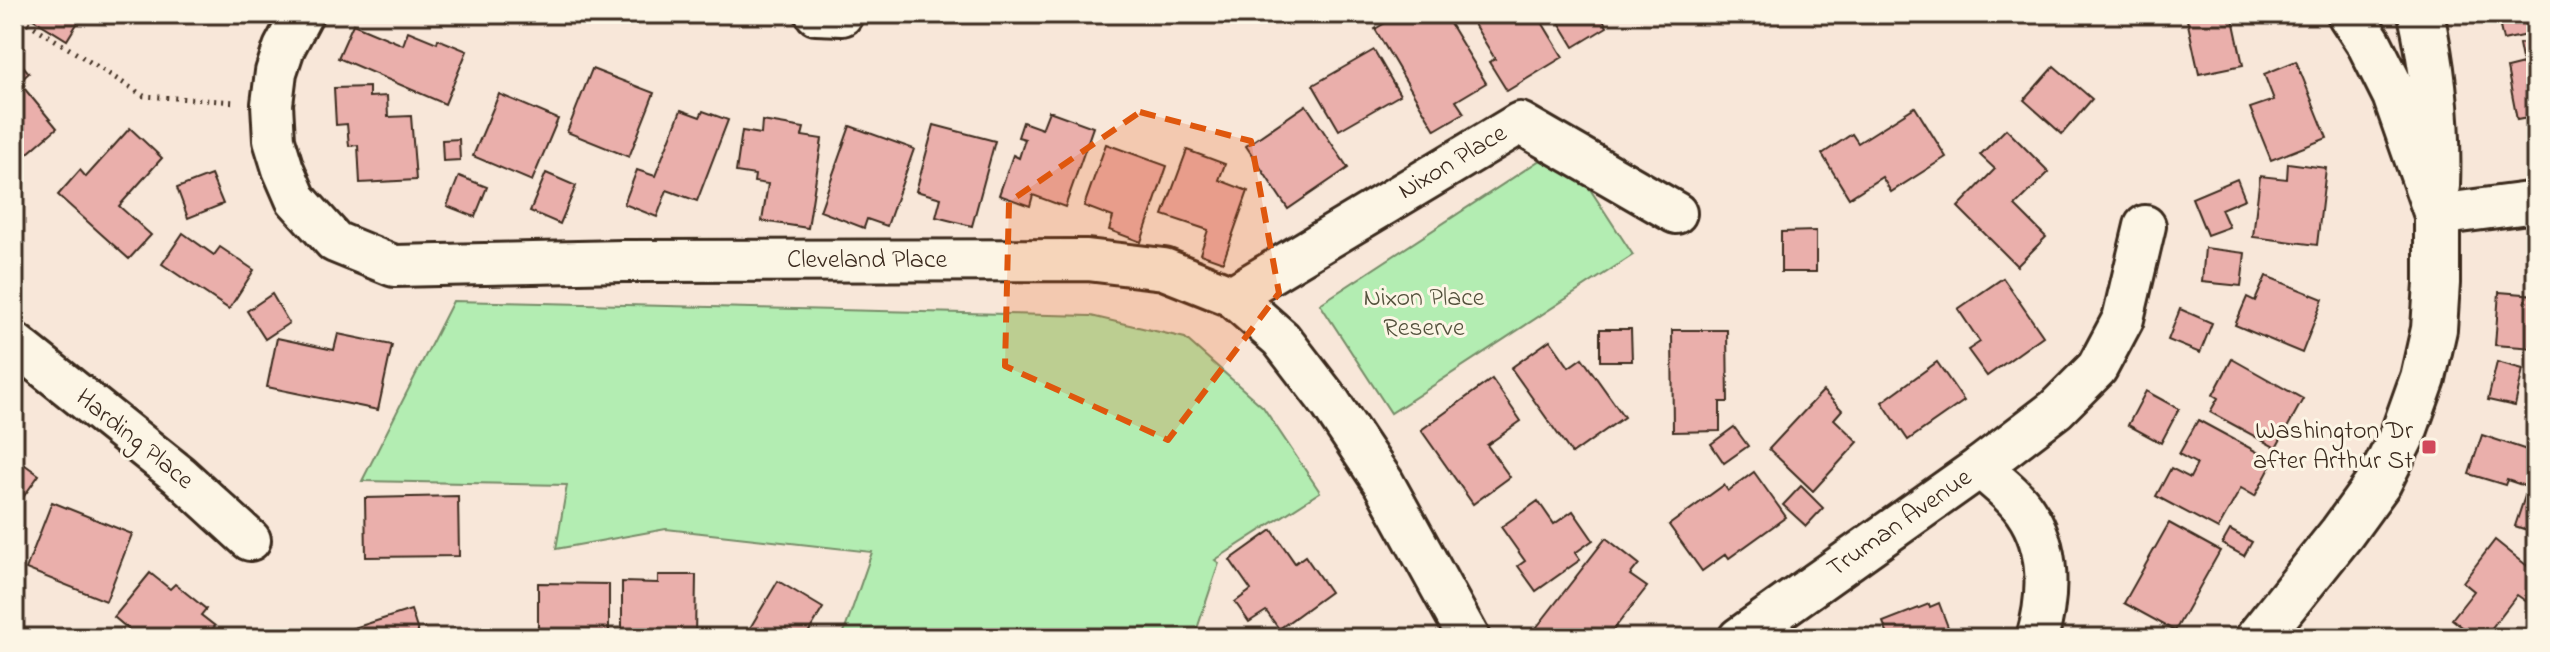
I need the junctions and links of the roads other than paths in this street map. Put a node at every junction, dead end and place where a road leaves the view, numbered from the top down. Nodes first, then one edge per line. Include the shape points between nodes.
1 (302, 14) edge
2 (816, 14) edge
3 (2350, 14) edge
4 (2421, 14) edge
5 (842, 15) edge
6 (2536, 202) edge
7 (1676, 213) dead end
8 (2437, 215) junction
9 (2145, 226) dead end
10 (1232, 296) junction
11 (14, 343) edge
12 (1980, 467) junction
13 (250, 540) dead end
14 (1469, 638) edge
15 (1739, 638) edge
16 (2037, 638) edge
17 (2258, 638) edge

1 - 10 street, Cleveland Place via 276,72 274,140 296,199 335,242 394,266 1087,260 1164,269
2 - 5 street
3 - 8 street via 2395,95
4 - 8 street via 2436,92
6 - 8 street
7 - 10 street, Nixon Place via 1520,123
8 - 17 street via 2434,329 2403,434 2379,482
9 - 12 street via 2123,319 2097,368 2056,409
10 - 14 street, Cleveland Place via 1281,339 1331,404 1383,482
11 - 13 street, Harding Place via 179,475
12 - 15 street, Truman Avenue
12 - 16 street, Truman Avenue via 2026,511 2036,534 2046,586

